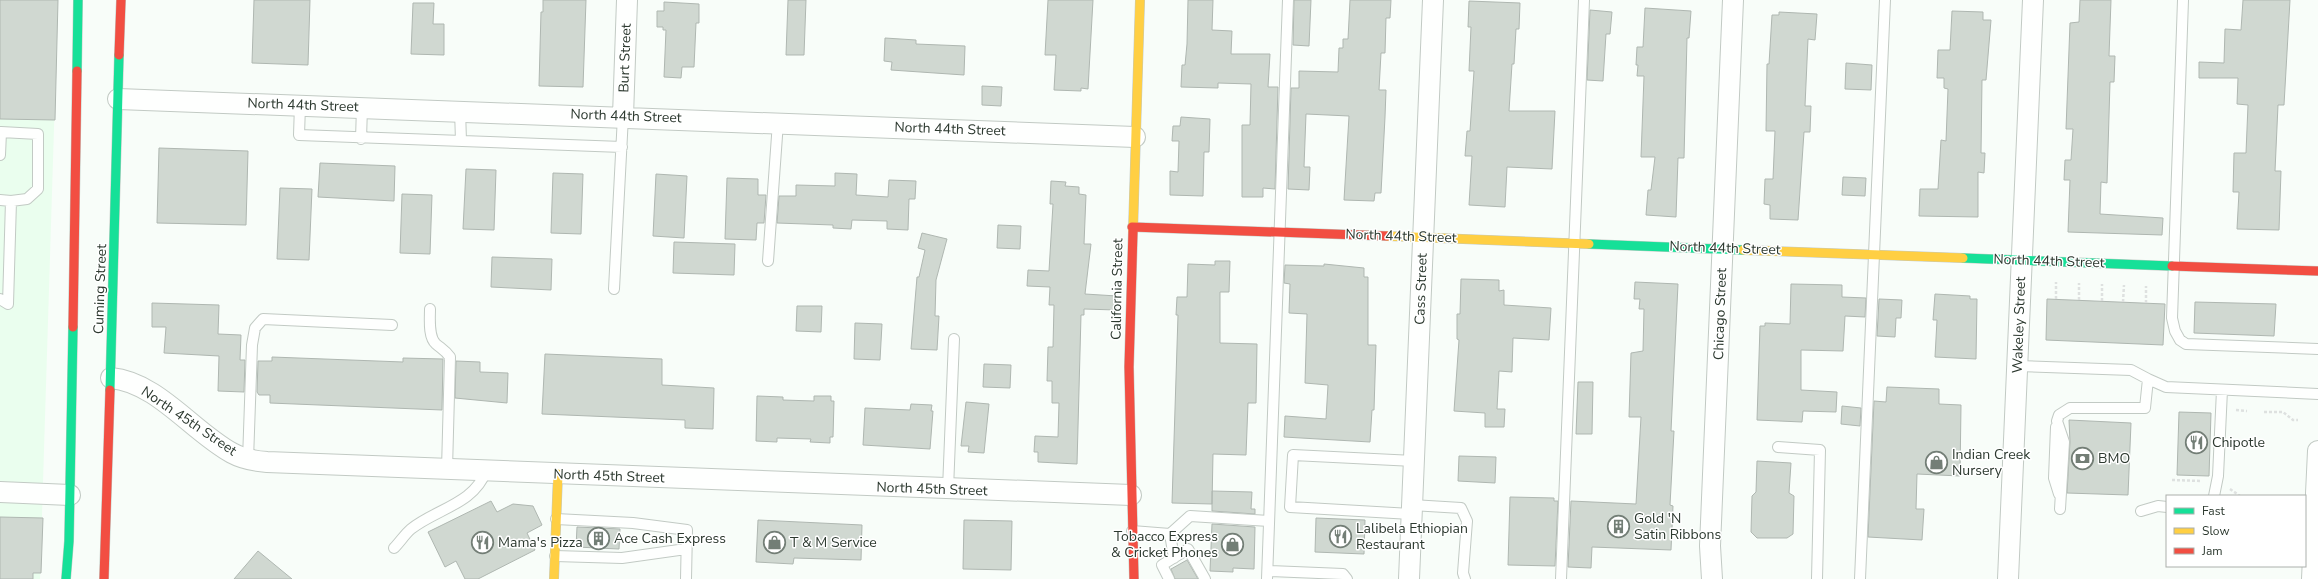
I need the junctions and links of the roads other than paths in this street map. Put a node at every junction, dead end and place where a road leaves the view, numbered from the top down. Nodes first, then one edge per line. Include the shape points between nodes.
1 (78, 0) edge
2 (121, 0) edge
3 (627, 0) edge
4 (1140, 0) edge
5 (1288, 0) edge
6 (1433, 0) edge
7 (1584, 0) edge
8 (1733, 0) edge
9 (1884, 0) edge
10 (2032, 0) edge
11 (2183, 0) edge
12 (118, 99) junction
13 (300, 105) junction
14 (362, 107) junction
15 (460, 110) junction
16 (623, 116) junction
17 (778, 122) junction
18 (1135, 137) junction
19 (361, 139) junction
20 (461, 141) junction
21 (622, 147) junction
22 (0, 155) edge
23 (0, 200) edge
24 (11, 201) junction
25 (1132, 227) junction
26 (1279, 232) junction
27 (1423, 237) junction
28 (1574, 243) junction
29 (1723, 248) junction
30 (1874, 254) junction
31 (5, 259) edge
32 (2021, 260) junction
33 (768, 261) dead end
34 (2173, 266) junction
35 (2318, 271) edge
36 (614, 289) dead end
37 (0, 300) edge
38 (430, 309) dead end
39 (392, 325) dead end
40 (954, 339) dead end
41 (2318, 349) edge
42 (2017, 366) junction
43 (111, 378) junction
44 (2148, 379) junction
45 (2222, 390) junction
46 (2318, 394) edge
47 (1778, 447) dead end
48 (2318, 451) edge
49 (248, 460) junction
50 (1414, 461) junction
51 (447, 470) junction
52 (486, 471) junction
53 (558, 474) junction
54 (948, 489) junction
55 (0, 492) edge
56 (70, 495) junction
57 (1131, 495) junction
58 (2214, 495) edge
59 (2166, 506) edge
60 (2060, 508) dead end
61 (1412, 509) junction
62 (2141, 511) dead end
63 (556, 519) junction
64 (1269, 521) junction
65 (1132, 531) junction
66 (1170, 534) junction
67 (394, 548) dead end
68 (686, 549) junction
69 (555, 556) junction
70 (1174, 558) junction
71 (1268, 575) edge
72 (66, 579) edge
73 (104, 579) edge
74 (554, 579) edge
75 (686, 579) edge
76 (1134, 579) edge
77 (1169, 579) edge
78 (1205, 579) edge
79 (1347, 579) edge
80 (1409, 579) edge
81 (1465, 579) edge
82 (1561, 579) edge
83 (1712, 579) edge
84 (1816, 579) edge
85 (1860, 579) edge
86 (2008, 579) edge
87 (2312, 579) edge

1 - 56 street, Cuming Street
2 - 12 street, Cuming Street
3 - 16 street, Burt Street
4 - 18 street, California Street
5 - 26 lane
6 - 27 street, Cass Street
7 - 28 lane
8 - 29 street, Chicago Street
9 - 30 lane
10 - 32 street, Wakeley Street
11 - 34 lane
12 - 13 street, North 44th Street
12 - 43 street, Cuming Street
13 - 14 street, North 44th Street
13 - 19 lane via 299,135
14 - 15 street, North 44th Street
14 - 19 lane
15 - 16 street, North 44th Street
15 - 20 lane
16 - 17 street, North 44th Street
16 - 21 lane
17 - 18 street, North 44th Street
17 - 33 lane
18 - 25 street, California Street
19 - 20 lane
20 - 21 lane
21 - 36 lane
22 - 24 lane via 1,132 38,134 38,189 27,199
23 - 24 lane
24 - 31 lane
25 - 26 street, North 44th Street
25 - 57 street, California Street via 1129,367
26 - 27 street, North 44th Street
26 - 64 lane
27 - 28 street, North 44th Street
27 - 50 street, Cass Street
28 - 29 street, North 44th Street
28 - 82 lane
29 - 30 street, North 44th Street
29 - 83 street, Chicago Street via 1710,554
30 - 32 street, North 44th Street
30 - 85 lane
31 - 37 lane via 8,304
32 - 34 street, North 44th Street
32 - 42 street, Wakeley Street
34 - 35 street, North 44th Street
34 - 41 lane via 2172,318 2175,331 2186,344
38 - 51 lane via 431,336 450,357
39 - 49 lane via 263,319 255,328 252,345
40 - 54 lane
42 - 44 lane via 2131,370
42 - 86 street, Wakeley Street
43 - 49 street, North 45th Street via 120,379 151,393 231,452
43 - 73 street, Cuming Street
44 - 45 lane via 2166,387
44 - 60 lane via 2146,408 2070,408 2059,415 2057,421 2064,442
45 - 46 lane
45 - 58 lane via 2218,476
47 - 84 lane via 1820,450
48 - 87 street
49 - 51 street, North 45th Street
50 - 61 street, Cass Street
50 - 61 lane via 1293,455 1290,507
51 - 52 street, North 45th Street
52 - 53 street, North 45th Street
52 - 67 lane via 482,481 460,502 411,530
53 - 54 street, North 45th Street
53 - 63 street
54 - 57 street, North 45th Street
55 - 56 street
56 - 72 street, Cuming Street
57 - 65 street, California Street
59 - 62 lane
61 - 80 street, Cass Street
61 - 81 lane via 1461,508 1467,521 1463,573
63 - 68 lane via 633,523 687,530
63 - 69 street
64 - 66 lane via 1190,516
64 - 71 lane
65 - 66 lane
65 - 76 street, California Street
66 - 70 lane
68 - 69 lane via 622,558
68 - 75 lane
69 - 74 street
70 - 77 lane via 1162,565
70 - 78 lane via 1188,550
71 - 79 lane via 1343,574

